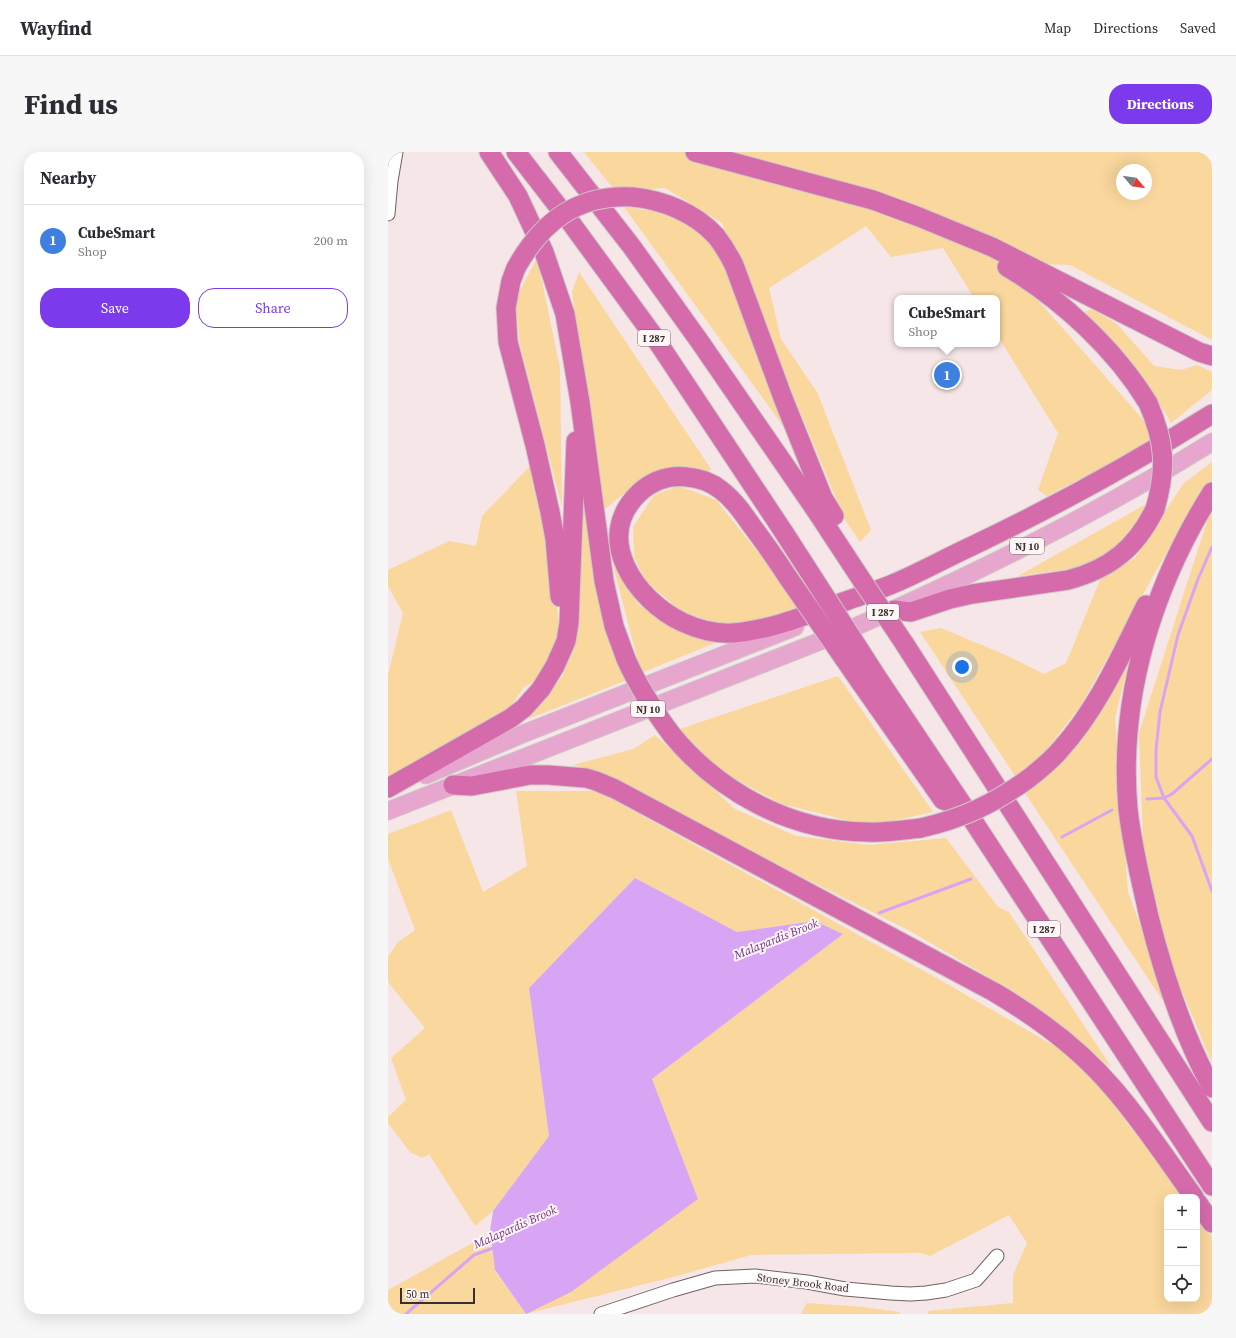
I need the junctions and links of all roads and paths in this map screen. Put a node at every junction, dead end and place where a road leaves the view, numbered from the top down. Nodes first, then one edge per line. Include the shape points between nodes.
1 (396, 152) edge
2 (489, 152) edge
3 (516, 152) edge
4 (558, 152) edge
5 (695, 152) edge
6 (388, 214) edge
7 (919, 217) junction
8 (1212, 356) edge
9 (574, 368) junction
10 (1212, 414) edge
11 (1212, 442) edge
12 (1212, 492) edge
13 (863, 582) junction
14 (894, 583) junction
15 (894, 610) junction
16 (868, 678) junction
17 (547, 680) junction
18 (453, 786) junction
19 (388, 788) edge
20 (388, 793) edge
21 (388, 811) edge
22 (1212, 1088) edge
23 (1212, 1122) edge
24 (1212, 1186) edge
25 (1192, 1194) edge
26 (1200, 1206) edge
27 (1212, 1223) edge
28 (997, 1256) dead end
29 (601, 1314) edge

1 - 6 street
2 - 9 highway via 518,196 544,252 565,314
3 - 16 highway, I 287, bridge via 653,335 782,531
4 - 13 highway, I 287 via 632,247
5 - 7 highway via 872,200
7 - 8 highway via 992,247 1199,352
7 - 15 highway, bridge via 1011,269 1059,304 1085,327 1137,384 1148,403 1156,422 1163,466 1155,509 1149,521 1128,548 1097,570 1068,580 972,594 911,612
9 - 12 highway, bridge via 604,581 614,626 634,677 672,735 704,769 751,801 774,812 814,825 867,832 922,828 973,812 1028,779 1059,751 1096,702 1170,556 1195,512
9 - 17 highway via 576,438 569,623 561,654
10 - 14 highway, NJ 10 via 1091,486
11 - 15 main road, NJ 10 via 1069,524 982,569
12 - 22 highway via 1183,543 1152,616 1130,709 1126,770 1133,845 1155,939 1170,991 1202,1070
13 - 17 highway, bridge via 843,531 823,498 727,252 715,236 670,205 633,197 596,199 564,213 547,225 534,240 516,268 506,308 508,342 535,445 555,539 560,635
13 - 23 highway, I 287, bridge
14 - 16 highway, bridge via 792,621 772,626 730,633 703,630 684,623 656,606 635,583 626,568 620,545 622,518 641,491 674,476 700,479 721,490 734,502 787,576
14 - 20 main road, NJ 10 via 813,620 459,760
15 - 18 main road, NJ 10
16 - 24 highway, I 287 via 964,807
17 - 19 highway via 532,700 511,718
18 - 21 main road, NJ 10
18 - 25 highway via 472,786 530,775 586,778 596,781 994,992 1057,1034 1111,1086
26 - 27 highway
28 - 29 street, Stoney Brook Road via 976,1280 946,1290 926,1293 883,1293 755,1276 715,1278

